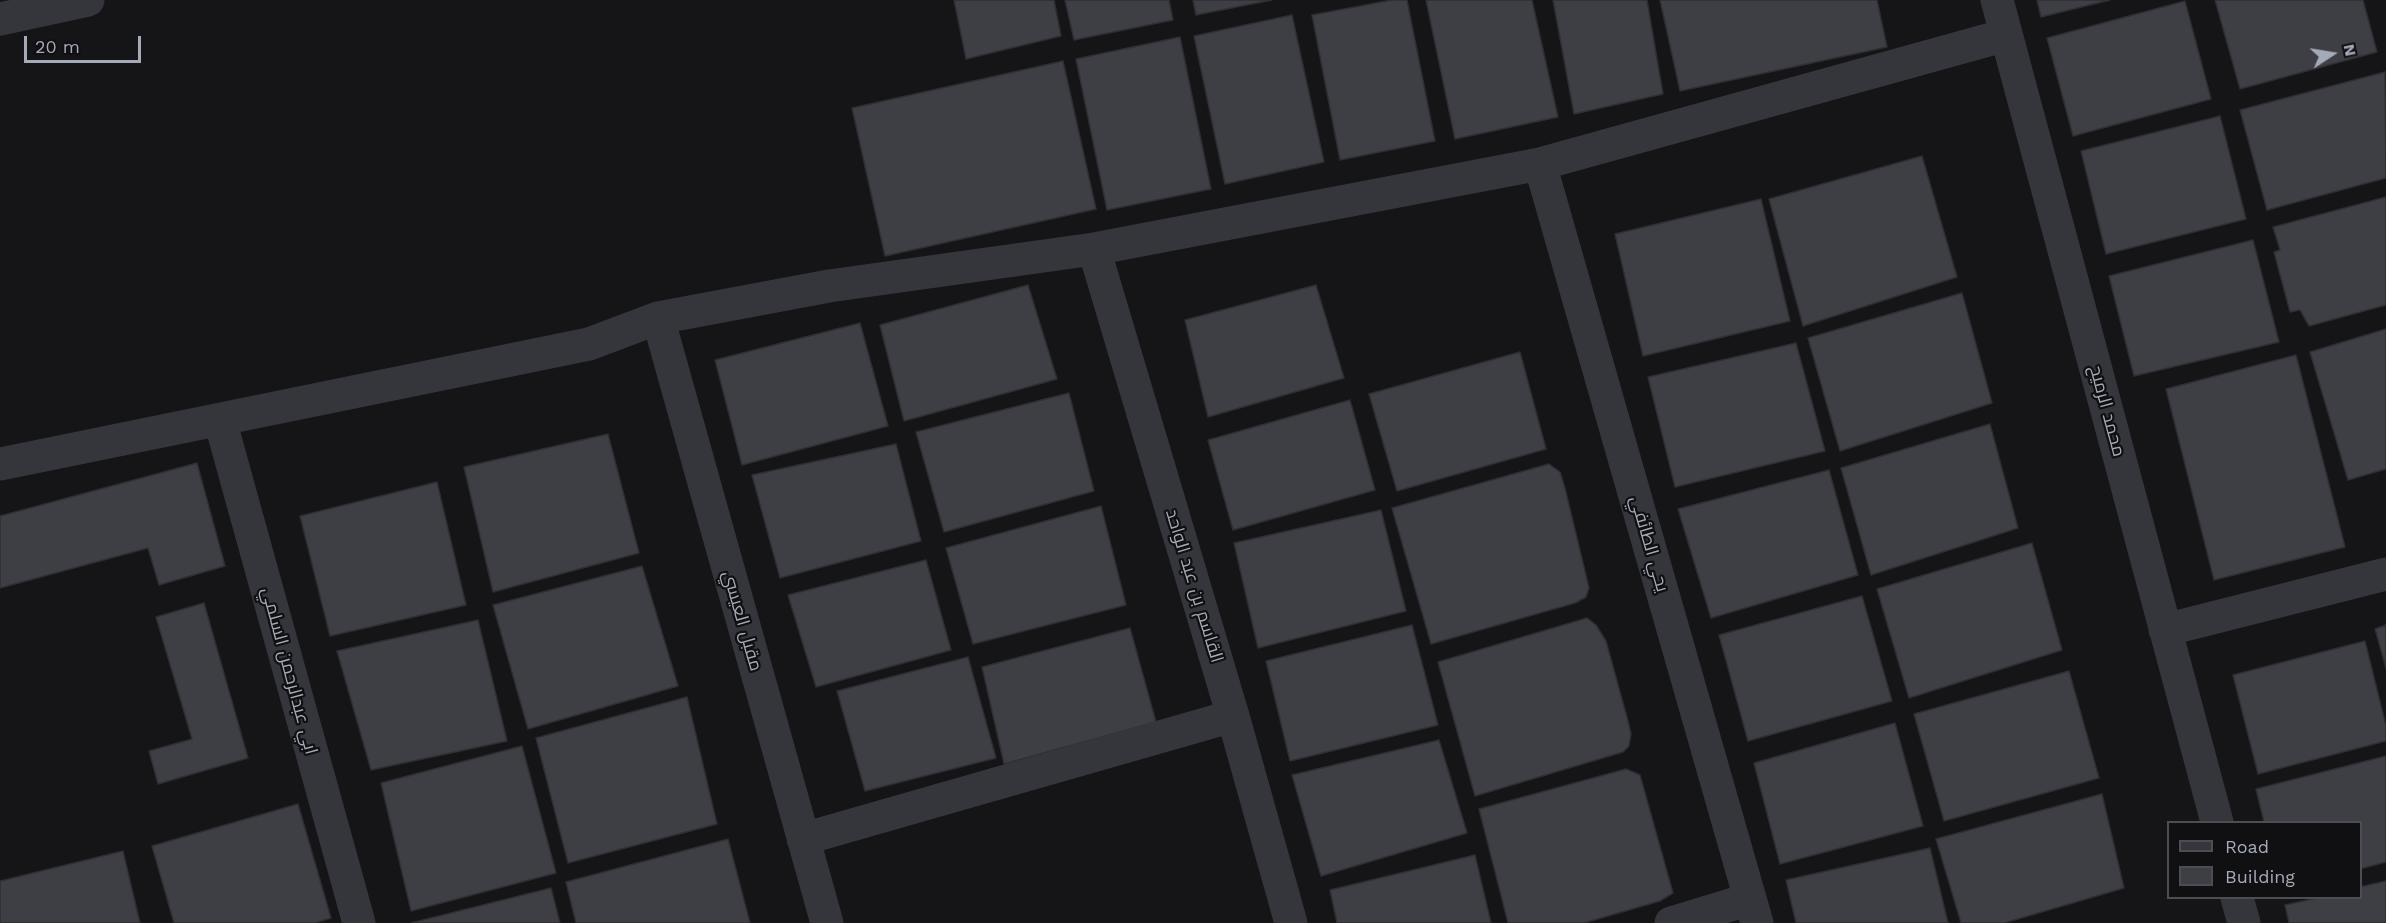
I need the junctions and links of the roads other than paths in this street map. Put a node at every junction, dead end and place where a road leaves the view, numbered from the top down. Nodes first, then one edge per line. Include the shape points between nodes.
1 (88, 0) edge
2 (1997, 0) edge
3 (0, 19) edge
4 (2006, 35) junction
5 (1540, 165) junction
6 (1094, 249) junction
7 (658, 318) junction
8 (220, 420) junction
9 (0, 464) edge
10 (2386, 574) edge
11 (2165, 630) junction
12 (1233, 716) junction
13 (2217, 821) edge
14 (803, 839) junction
15 (2238, 899) edge
16 (1753, 911) edge
17 (358, 923) edge
18 (826, 923) edge
19 (1291, 923) edge
20 (1671, 923) edge
21 (2244, 923) edge

1 - 3 street
2 - 4 street, محمد الرميح
4 - 5 street
4 - 11 street, محمد الرميح
5 - 6 street
5 - 16 street, يحي الطائفي
6 - 7 street via 829,286
6 - 12 street, القاسم بن عبد الواحد
7 - 8 street via 589,344
7 - 14 street, مقبل العيسي
8 - 9 street
8 - 17 street, ابي عبدالرحمن السلمي
10 - 11 street
11 - 13 street, محمد الرميح
12 - 14 street
12 - 19 street, القاسم بن عبد الواحد
14 - 18 street, مقبل العيسي
15 - 21 street
16 - 20 street

